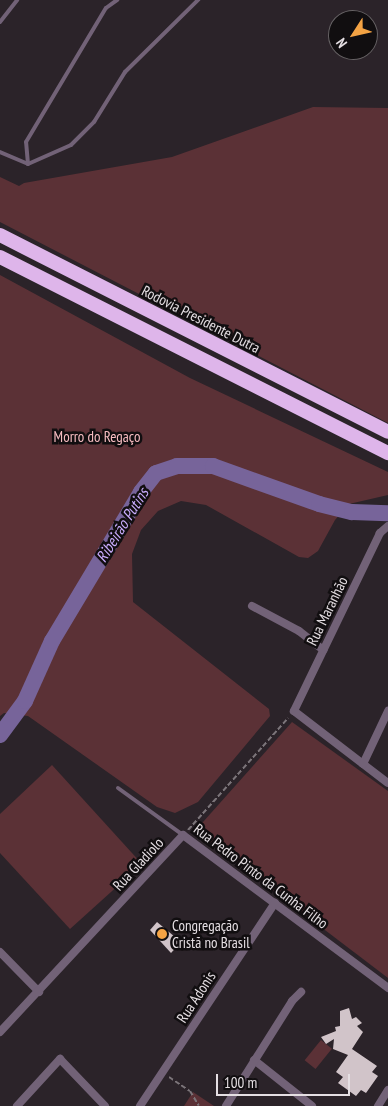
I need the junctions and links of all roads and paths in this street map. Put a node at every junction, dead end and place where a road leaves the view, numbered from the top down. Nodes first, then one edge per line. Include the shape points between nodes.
1 (17, 0) edge
2 (117, 0) edge
3 (198, 0) edge
4 (0, 22) edge
5 (0, 152) edge
6 (28, 164) junction
7 (0, 235) edge
8 (0, 257) edge
9 (388, 432) edge
10 (388, 453) edge
11 (388, 526) edge
12 (252, 606) dead end
13 (323, 650) junction
14 (294, 712) junction
15 (388, 712) edge
16 (363, 764) junction
17 (388, 783) edge
18 (118, 788) dead end
19 (183, 835) junction
20 (275, 903) junction
21 (0, 952) edge
22 (388, 988) edge
23 (39, 992) junction
24 (301, 992) dead end
25 (0, 1032) edge
26 (254, 1060) junction
27 (163, 1073) junction
28 (388, 1090) edge
29 (383, 1102) edge
30 (17, 1106) edge
31 (105, 1106) edge
32 (140, 1106) edge
33 (199, 1106) edge
34 (226, 1106) edge
35 (312, 1106) edge

1 - 4 lane
2 - 6 lane via 106,8 26,142
3 - 6 lane via 125,72 94,122 71,145
5 - 6 lane
7 - 9 highway, Rodovia Presidente Dutra
8 - 10 highway
11 - 13 street, Rua Maranhão via 380,533
12 - 13 street via 299,631
13 - 14 street, Rua Maranhão
14 - 16 street
14 - 19 path, Rua Gladiolo
15 - 16 street
16 - 17 street
18 - 19 lane, Rua Pedro Pinto da Cunha Filho
19 - 20 street, Rua Pedro Pinto da Cunha Filho
19 - 23 street, Rua Gladiolo
20 - 22 street, Rua Pedro Pinto da Cunha Filho
20 - 27 street, Rua Adonis
21 - 23 street
23 - 25 street, Rua Gladiolo
24 - 26 street
26 - 34 street
26 - 35 street
27 - 32 street, Rua Adonis
27 - 33 path via 190,1091
28 - 29 street
30 - 31 street via 60,1059

